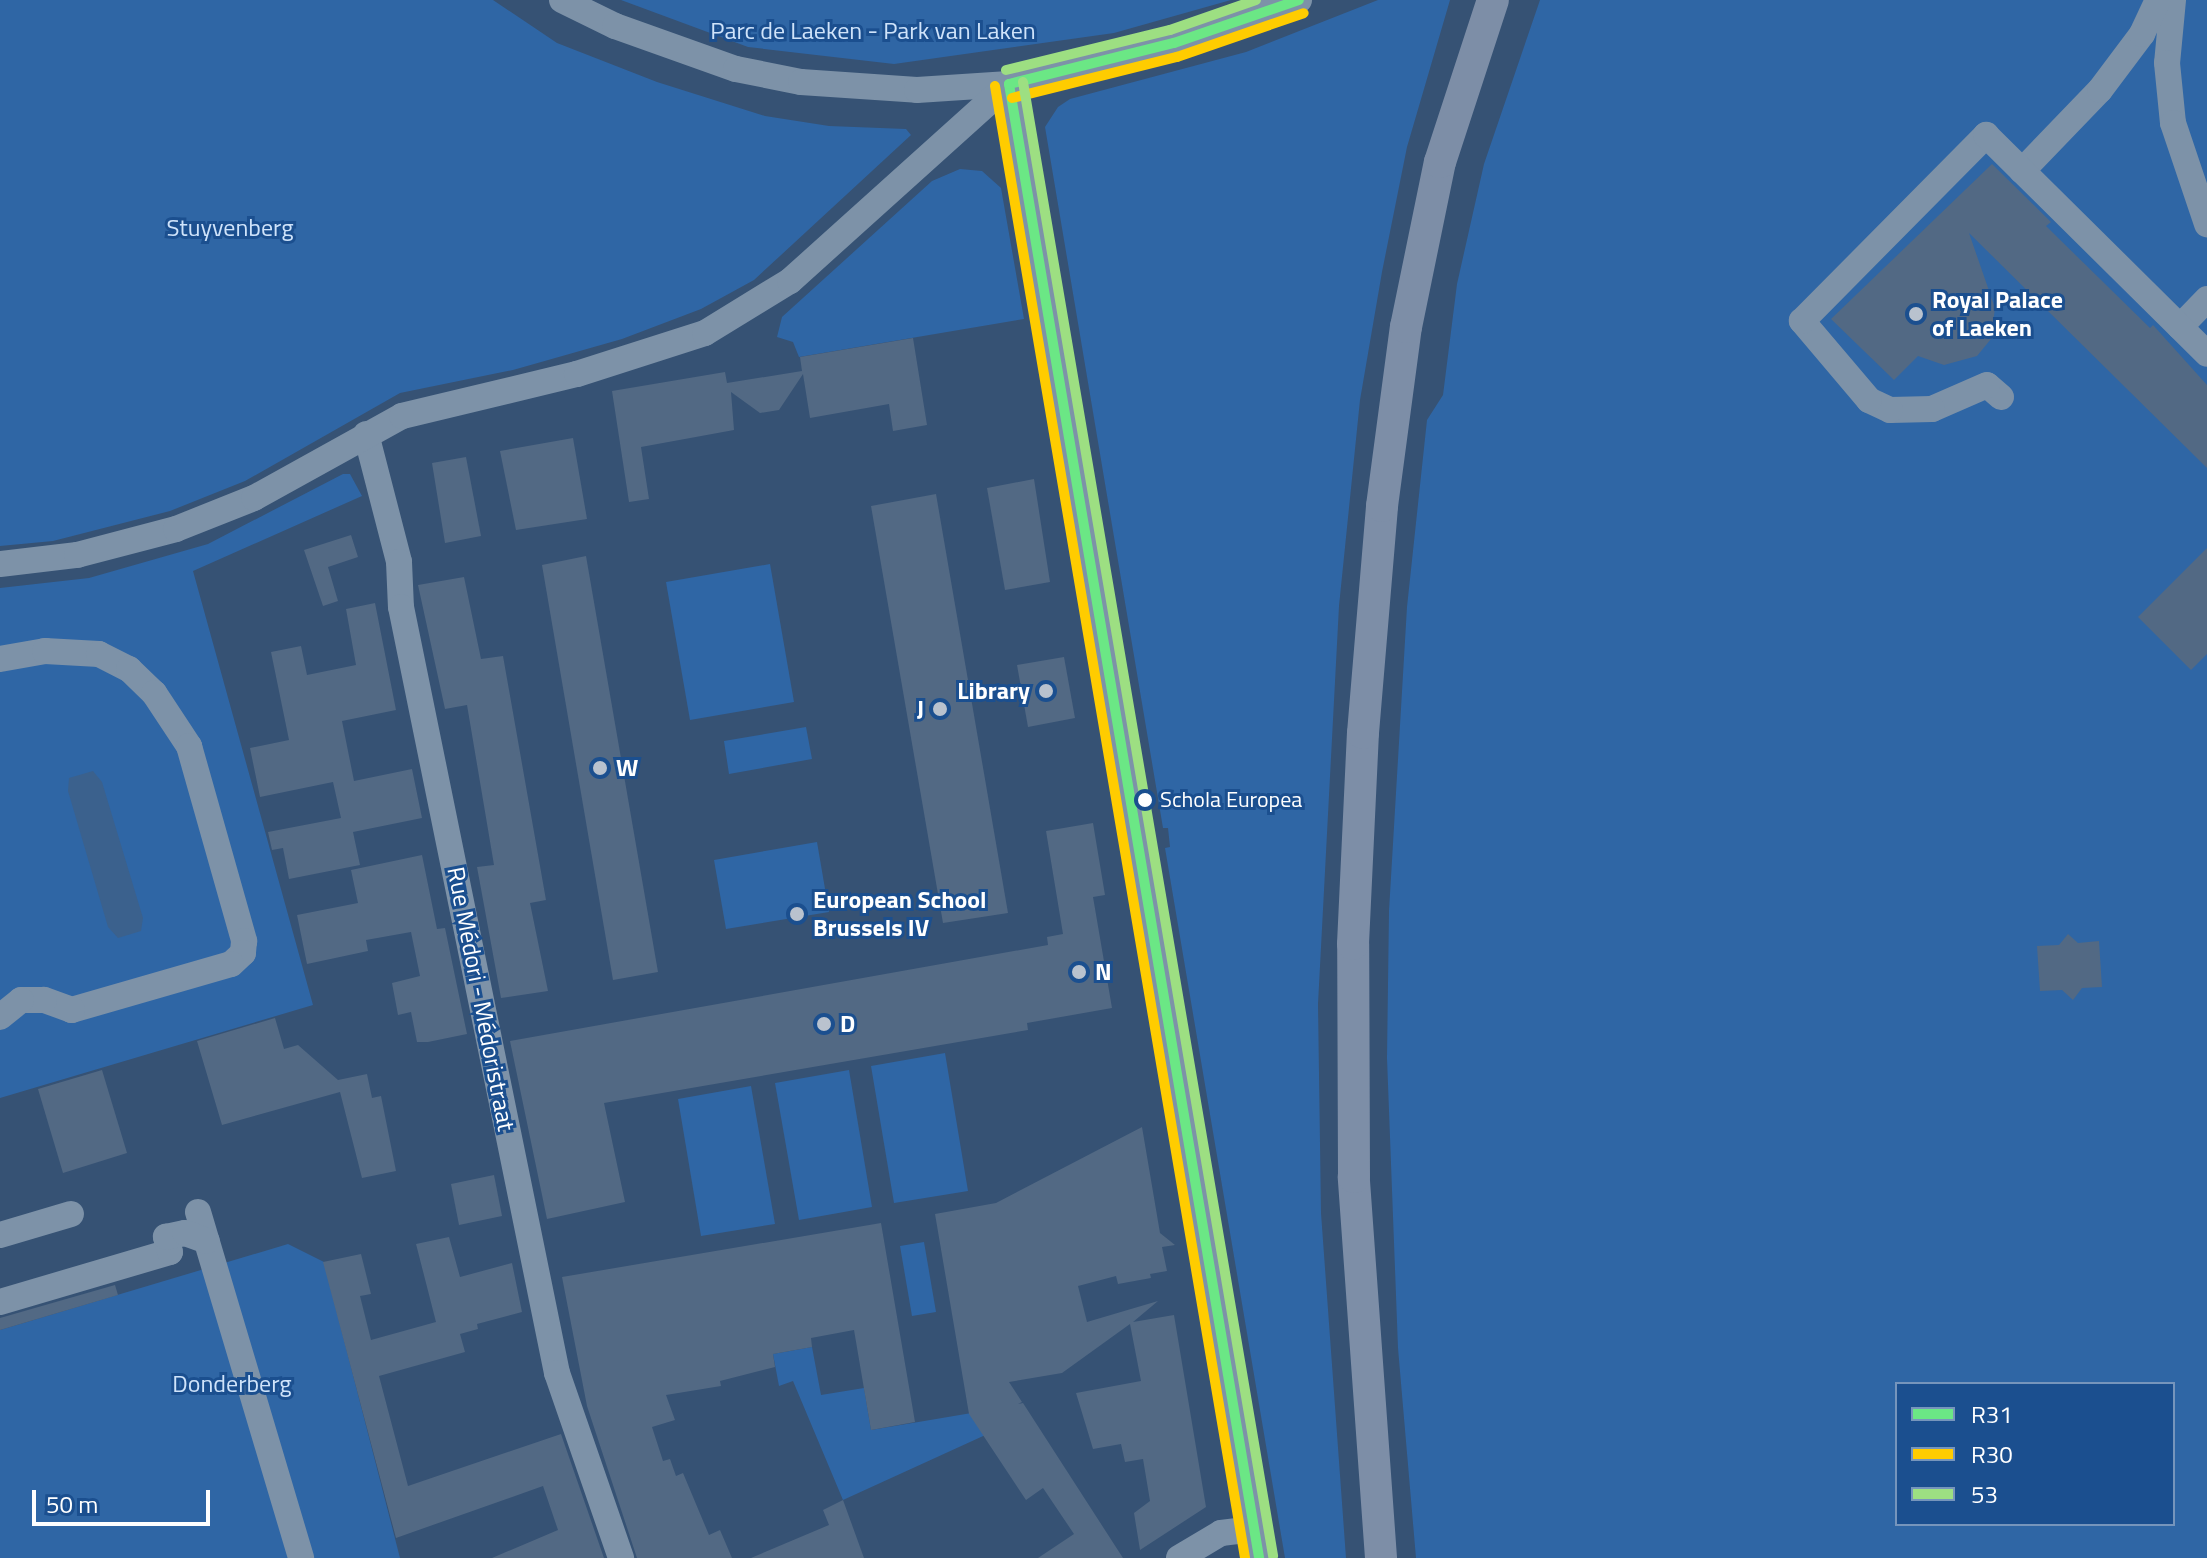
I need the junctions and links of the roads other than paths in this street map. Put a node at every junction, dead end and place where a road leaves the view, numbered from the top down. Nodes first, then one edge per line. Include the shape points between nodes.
1 (562, 0) edge
2 (1299, 0) edge
3 (1493, 0) edge
4 (2158, 0) edge
5 (2173, 0) edge
6 (1009, 84) junction
7 (2022, 171) junction
8 (2207, 224) edge
9 (2207, 299) edge
10 (2180, 327) junction
11 (2207, 354) edge
12 (2001, 397) dead end
13 (366, 434) junction
14 (0, 564) edge
15 (0, 659) edge
16 (0, 1017) edge
17 (198, 1212) dead end
18 (71, 1214) dead end
19 (0, 1235) edge
20 (207, 1241) junction
21 (0, 1302) edge
22 (1254, 1529) junction
23 (301, 1558) edge
24 (621, 1558) edge
25 (1179, 1558) edge
26 (1259, 1558) edge
27 (1381, 1558) edge

1 - 6 street via 680,52 801,82 917,90
2 - 6 street via 1174,43
3 - 27 main road via 1440,162 1406,327 1382,506 1363,733 1353,944 1354,1177
4 - 7 street via 2142,34 2100,90
5 - 8 street via 2167,63 2173,123 2189,184
6 - 13 street via 813,262 733,318 642,356 412,413
6 - 22 street
7 - 10 street
7 - 12 street via 1986,135 1802,321 1869,400 1890,410 1932,409 1987,385
9 - 10 street
10 - 11 street
13 - 14 street via 254,498 203,519 110,548
13 - 24 street, Rue Médori - Médoristraat via 399,562 401,607 552,1352
15 - 16 street via 45,651 99,654 129,669 154,693 189,746 244,941 243,953 231,964 72,1010 44,1000 21,1000
17 - 20 street
18 - 19 street
20 - 21 street via 185,1233 166,1237 170,1252
20 - 23 street
22 - 25 street via 1221,1533
22 - 26 street

